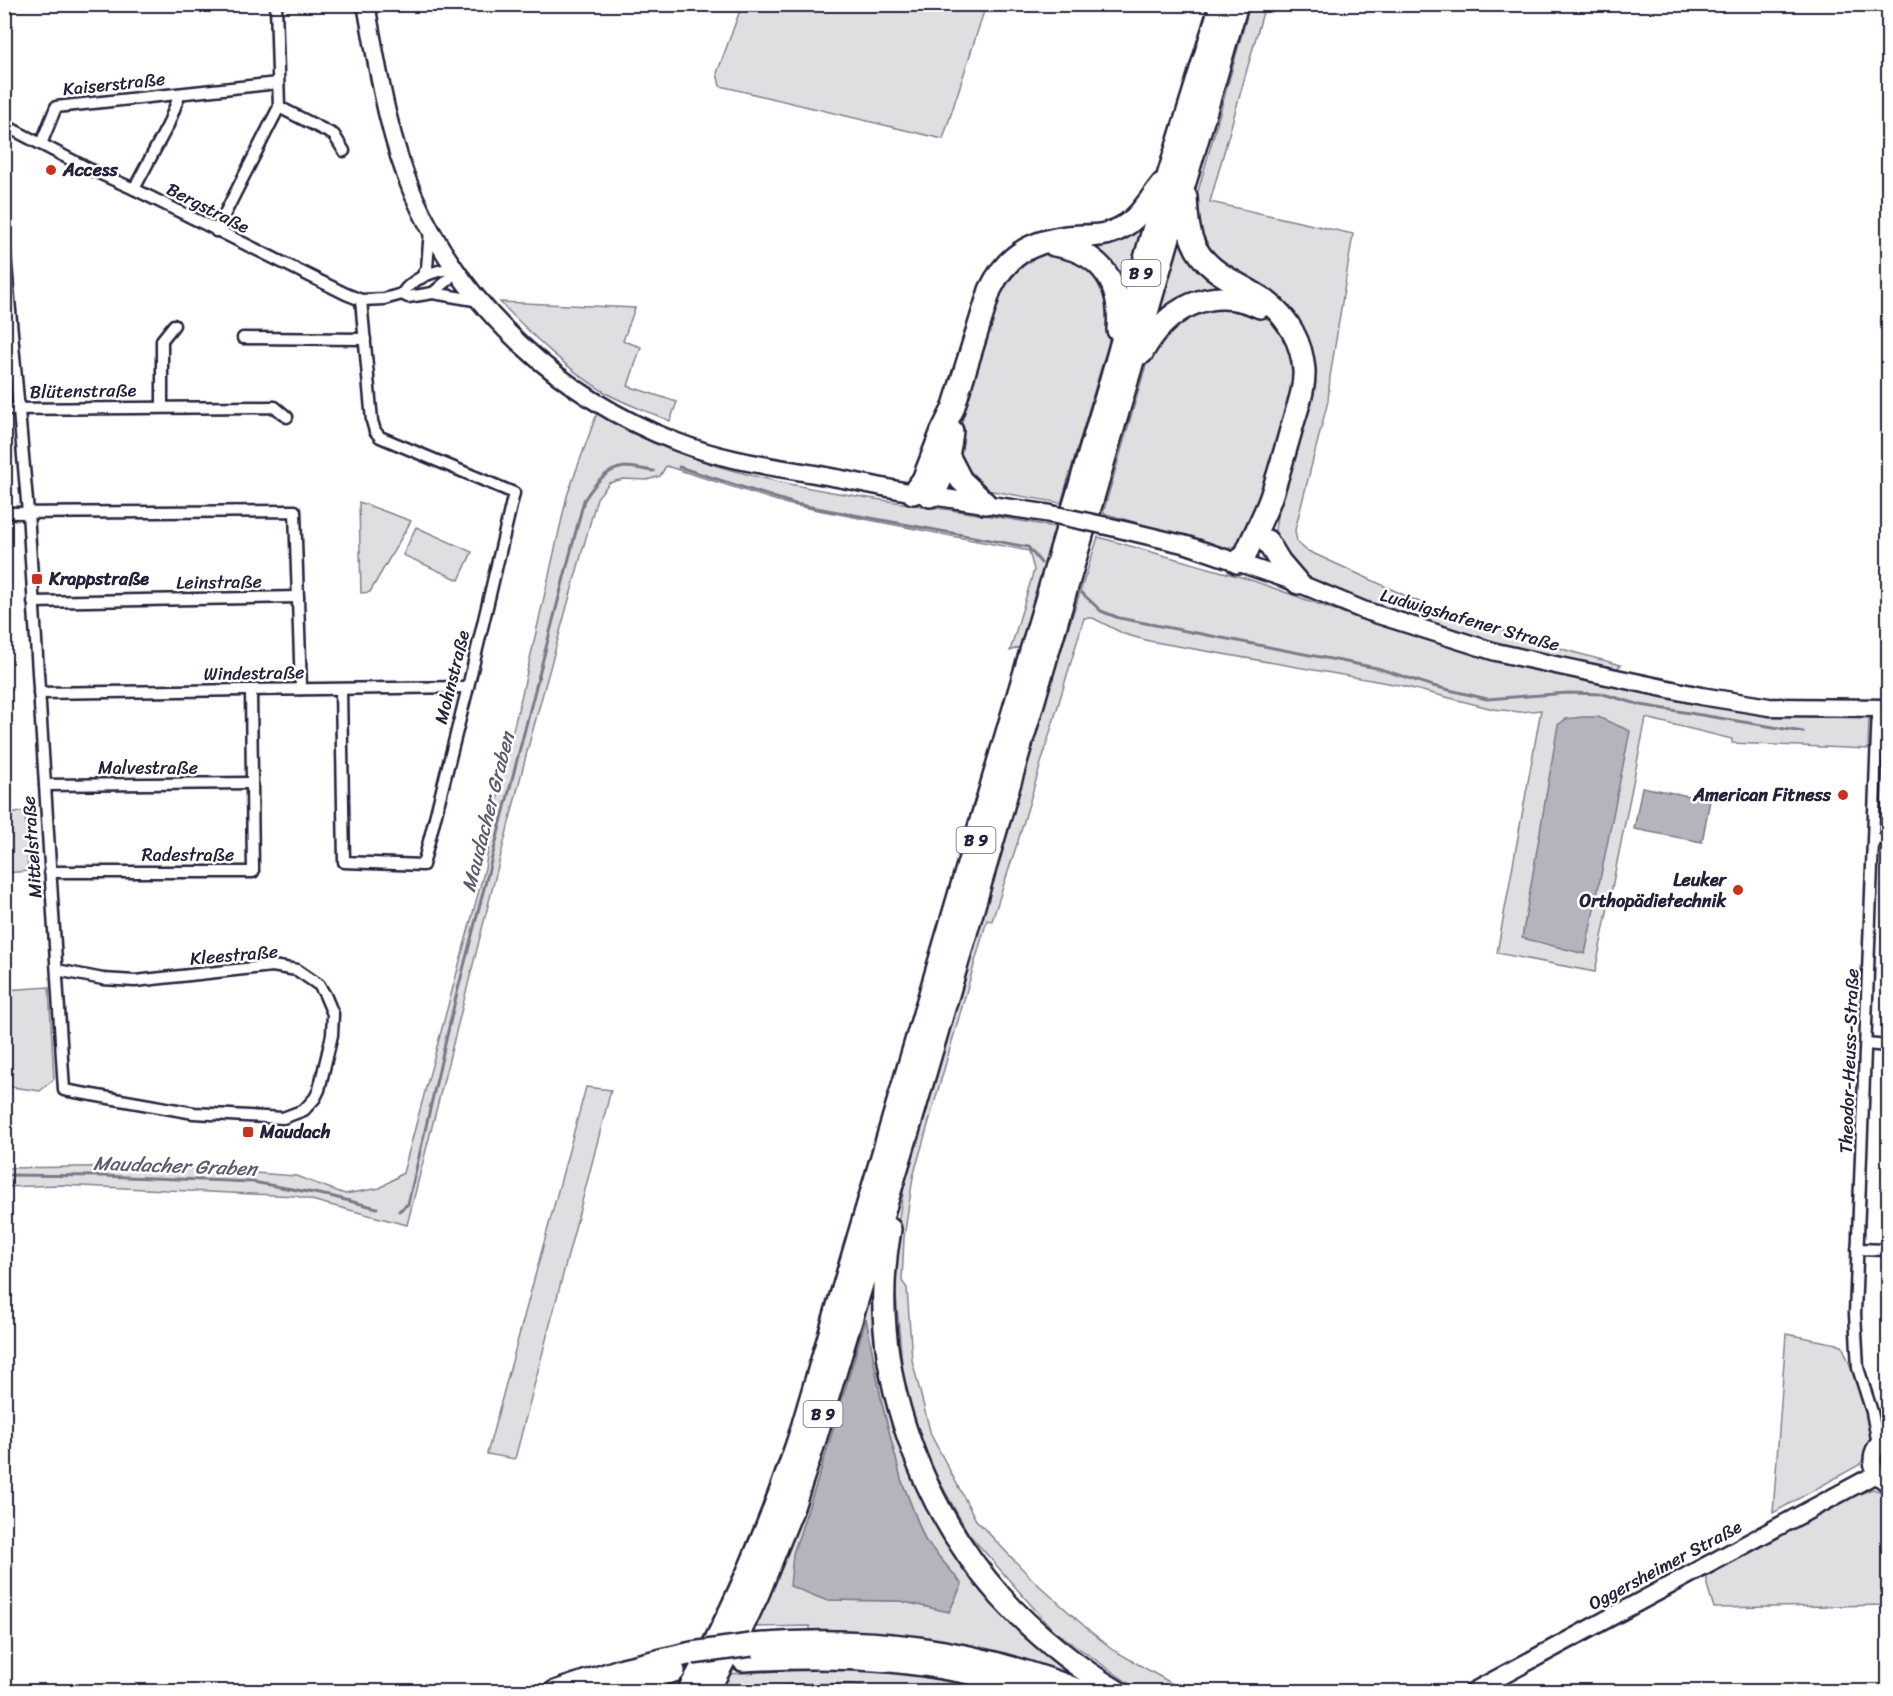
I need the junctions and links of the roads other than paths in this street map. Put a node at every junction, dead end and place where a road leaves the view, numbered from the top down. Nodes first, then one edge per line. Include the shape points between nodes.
1 (276, 4) edge
2 (366, 4) edge
3 (1221, 4) edge
4 (1237, 4) edge
5 (278, 83) junction
6 (180, 94) junction
7 (279, 107) junction
8 (4, 125) edge
9 (41, 144) junction
10 (344, 151) dead end
11 (1177, 179) junction
12 (134, 189) junction
13 (430, 227) junction
14 (216, 231) junction
15 (4, 243) edge
16 (1041, 243) junction
17 (456, 268) junction
18 (421, 279) junction
19 (433, 292) junction
20 (402, 294) junction
21 (362, 300) junction
22 (481, 301) junction
23 (1281, 316) junction
24 (174, 326) dead end
25 (243, 338) dead end
26 (365, 339) junction
27 (1120, 376) junction
28 (162, 407) junction
29 (4, 409) edge
30 (19, 409) junction
31 (953, 409) junction
32 (287, 417) dead end
33 (948, 454) junction
34 (922, 490) junction
35 (1270, 499) junction
36 (985, 503) junction
37 (28, 512) junction
38 (4, 513) edge
39 (1267, 541) junction
40 (1243, 561) junction
41 (1298, 583) junction
42 (298, 597) junction
43 (33, 602) junction
44 (468, 687) junction
45 (301, 689) junction
46 (251, 690) junction
47 (341, 690) junction
48 (39, 693) junction
49 (1883, 708) edge
50 (1883, 730) edge
51 (251, 783) junction
52 (45, 785) junction
53 (1874, 839) junction
54 (1888, 840) edge
55 (50, 872) junction
56 (57, 970) junction
57 (1866, 1044) junction
58 (1888, 1046) edge
59 (64, 1090) joint
60 (910, 1125) junction
61 (1857, 1250) junction
62 (1888, 1250) edge
63 (1885, 1439) edge
64 (1882, 1479) edge
65 (747, 1652) junction
66 (689, 1660) junction
67 (555, 1692) edge
68 (602, 1692) edge
69 (688, 1692) edge
70 (707, 1692) edge
71 (1040, 1692) edge
72 (1083, 1692) edge
73 (1118, 1692) edge
74 (1472, 1692) edge

1 - 5 street
2 - 13 street, Ludwigshafener Straße via 386,111 413,192
3 - 11 highway, B 9
4 - 11 highway, B 9
5 - 6 street, Kaiserstraße
5 - 7 street
6 - 9 street, Kaiserstraße via 56,107
6 - 12 street, Kaiserstraße
7 - 10 street via 334,135
7 - 14 street
8 - 9 street, Bergstraße
9 - 12 street, Bergstraße
11 - 16 highway via 1122,228 1103,235
11 - 23 highway via 1193,242 1203,259 1267,301
11 - 27 highway, B 9
12 - 14 street, Bergstraße
13 - 17 street, Ludwigshafener Straße
13 - 18 street via 427,268
14 - 21 street, Bergstraße
15 - 30 street, Mittelstraße
16 - 27 highway via 1087,255 1110,279 1119,312
16 - 31 highway via 1015,256 997,275
17 - 18 street, Bergstraße
17 - 19 street
17 - 22 street, Ludwigshafener Straße
18 - 20 street, Bergstraße
19 - 20 street, Bergstraße via 408,297
19 - 22 street, Bergstraße
20 - 21 street, Bergstraße
21 - 26 street, Mohnstraße
22 - 34 street, Ludwigshafener Straße via 543,365 599,405 646,429 711,454 768,467
23 - 27 highway via 1245,300 1221,297 1193,303 1171,316 1152,335
23 - 35 highway via 1293,330 1302,352 1304,373
24 - 28 street, Blütenstraße via 162,340
25 - 26 street
26 - 44 street, Mohnstraße via 372,422 380,437 514,493
27 - 60 highway, B 9
27 - 69 highway, B 9 via 799,1438 753,1563
28 - 30 street, Blütenstraße
28 - 32 street, Blütenstraße via 275,407
29 - 30 street, Blütenstraße
30 - 37 street, Mittelstraße
31 - 33 highway
31 - 34 highway
33 - 34 highway via 939,488
33 - 36 highway via 962,480
34 - 36 street, Ludwigshafener Straße
35 - 39 highway
35 - 40 highway
36 - 40 street, Ludwigshafener Straße, bridge via 1107,526
37 - 38 street
37 - 42 street via 295,511
37 - 43 street, Mittelstraße
39 - 40 highway via 1256,560
39 - 41 highway
40 - 41 street, Ludwigshafener Straße
41 - 49 street, Ludwigshafener Straße via 1363,610 1532,660 1769,707
42 - 43 street, Leinstraße
42 - 45 street
43 - 48 street, Mittelstraße
44 - 47 street, Windestraße
44 - 47 street, Mohnstraße via 423,865 344,862
45 - 46 street, Windestraße
45 - 47 street, Windestraße
46 - 48 street, Windestraße
46 - 51 street, Radestraße
48 - 52 street, Mittelstraße
49 - 50 street, Theodor-Heuss-Straße
50 - 53 street, Theodor-Heuss-Straße
51 - 52 street, Malvestraße
51 - 55 street, Radestraße via 253,872
52 - 55 street, Mittelstraße
53 - 54 street
53 - 57 street, Theodor-Heuss-Straße
55 - 56 street, Mittelstraße
56 - 59 street, Mittelstraße
56 - 59 street, Kleestraße via 135,981 290,967 319,985 330,1004 334,1023 315,1098 304,1110 283,1118 194,1113
57 - 58 street
57 - 61 street, Theodor-Heuss-Straße
60 - 70 highway, B 9 via 792,1510 741,1630
60 - 73 highway via 887,1247 884,1285 897,1400 916,1458 969,1557 1000,1596 1071,1660
61 - 62 street
61 - 63 street, Theodor-Heuss-Straße via 1858,1368
63 - 64 street via 1872,1459
64 - 74 street, Oggersheimer Straße
65 - 66 highway, bridge
65 - 71 highway via 892,1661 981,1675
65 - 72 highway via 842,1641 925,1648 1027,1671
66 - 67 highway via 623,1669
66 - 68 highway

